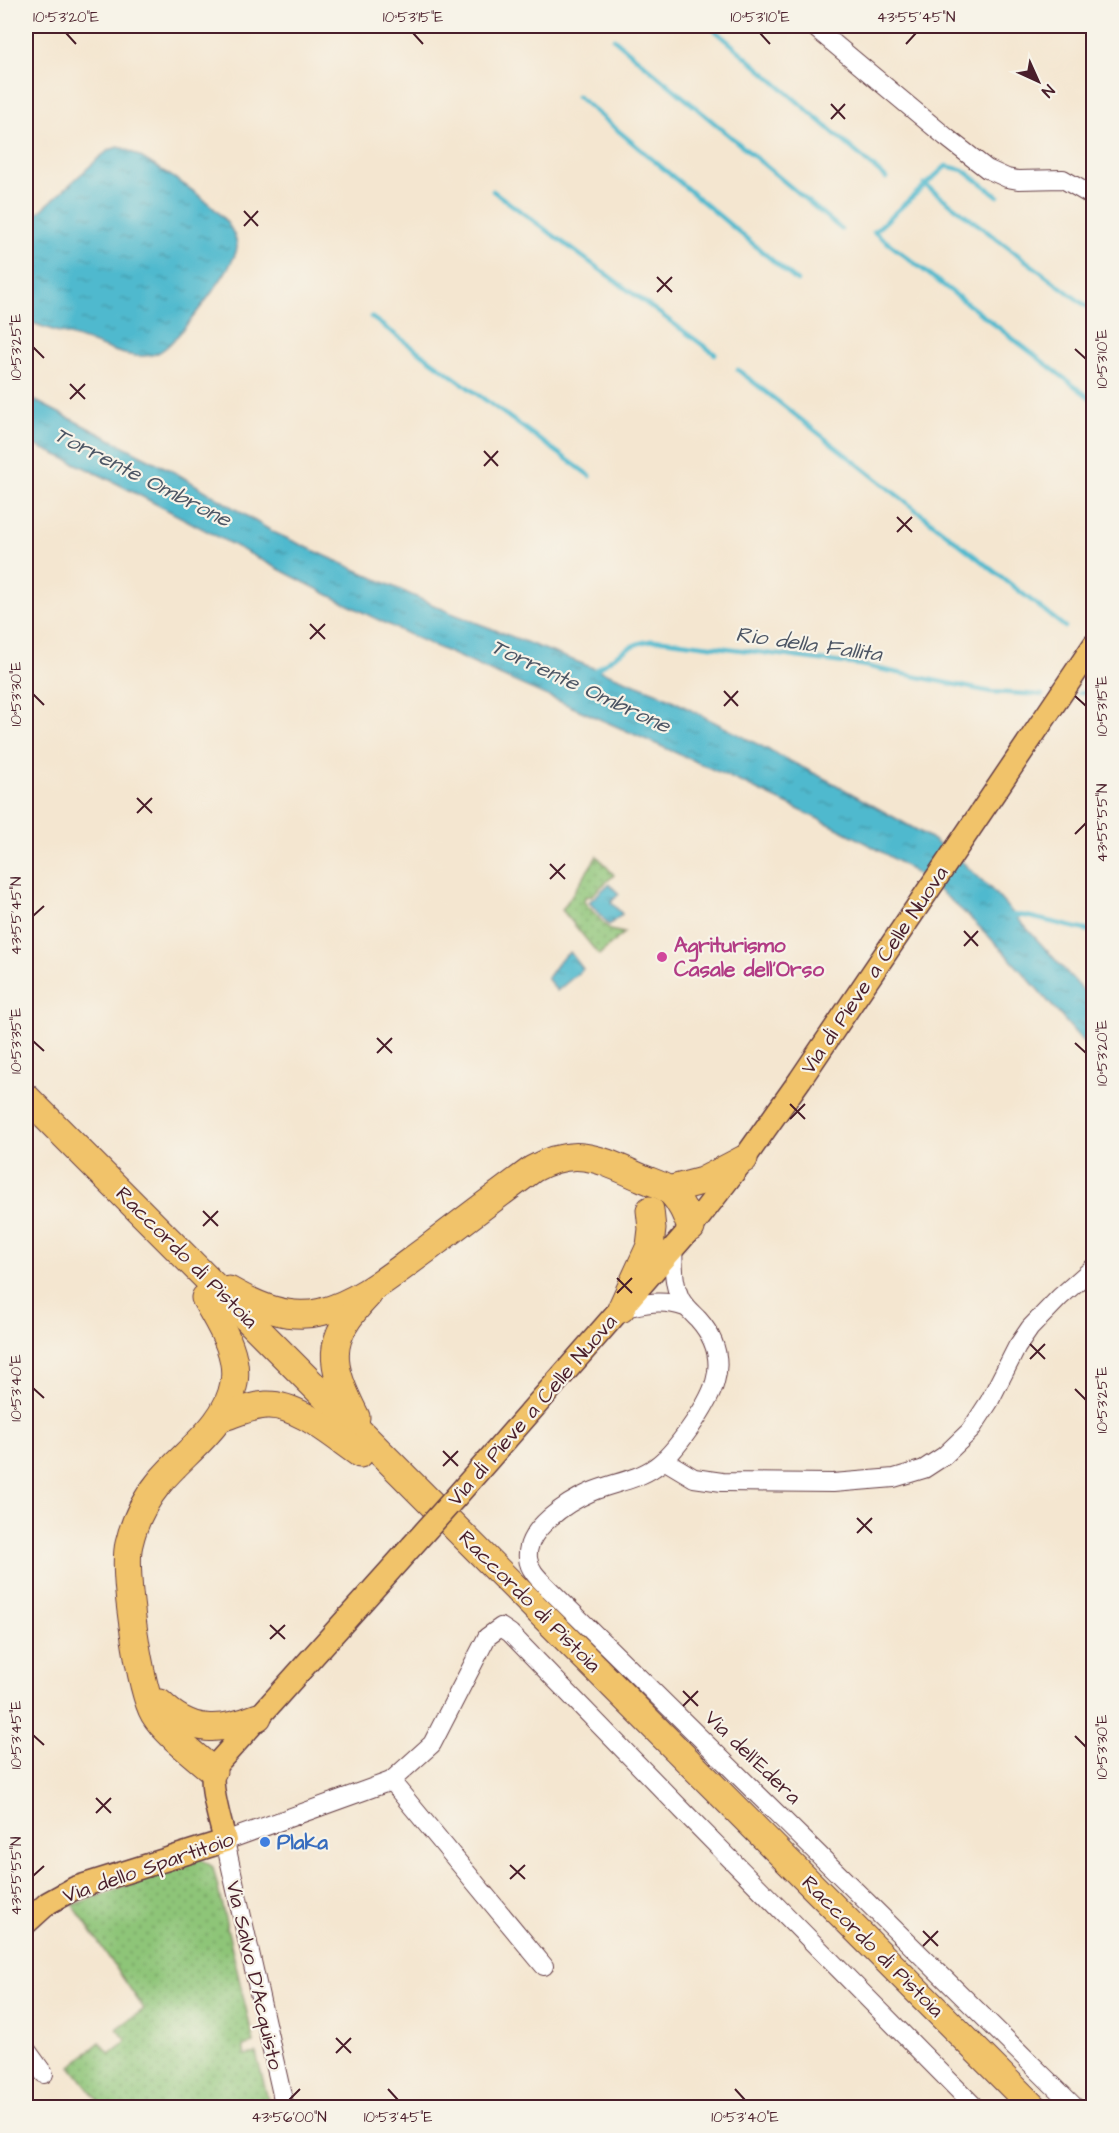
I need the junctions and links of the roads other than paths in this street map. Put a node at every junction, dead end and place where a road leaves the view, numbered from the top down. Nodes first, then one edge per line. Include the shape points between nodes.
1 (813, 26) edge
2 (1094, 196) edge
3 (1094, 645) edge
4 (26, 1096) edge
5 (26, 1118) edge
6 (744, 1159) junction
7 (614, 1165) junction
8 (668, 1190) junction
9 (650, 1210) junction
10 (691, 1228) junction
11 (673, 1249) junction
12 (1094, 1267) edge
13 (377, 1286) junction
14 (207, 1289) junction
15 (685, 1307) junction
16 (621, 1309) junction
17 (221, 1418) junction
18 (363, 1445) junction
19 (664, 1460) junction
20 (145, 1686) junction
21 (258, 1717) junction
22 (205, 1728) junction
23 (216, 1765) junction
24 (391, 1781) junction
25 (225, 1841) junction
26 (26, 1923) edge
27 (544, 1966) dead end
28 (26, 2049) edge
29 (44, 2074) dead end
30 (285, 2108) edge
31 (976, 2108) edge
32 (1012, 2108) edge
33 (1034, 2108) edge
34 (1076, 2108) edge

1 - 2 street via 987,169 1018,180 1063,180
3 - 6 main road, Via di Pieve a Celle Nuova
4 - 14 highway, Raccordo di Pistoia
5 - 14 highway, Raccordo di Pistoia
6 - 8 highway via 702,1181
6 - 10 main road, Via di Pieve a Celle Nuova
7 - 8 highway
7 - 9 highway
7 - 13 highway via 581,1156 546,1162
8 - 10 highway via 682,1207
9 - 10 highway via 665,1221
9 - 16 highway via 650,1246
10 - 11 main road, Via di Pieve a Celle Nuova
11 - 15 street via 676,1286
11 - 16 main road, Via di Pieve a Celle Nuova
12 - 19 street via 1030,1328 970,1431 924,1469 894,1478 833,1483 722,1482 694,1478
13 - 14 highway via 321,1312 295,1314
13 - 18 highway via 345,1322 335,1355 340,1382
14 - 17 highway via 234,1362 233,1390
14 - 18 highway, Raccordo di Pistoia
15 - 16 street via 653,1301
15 - 19 street via 713,1341 716,1380 702,1408
16 - 21 main road, Via di Pieve a Celle Nuova, bridge
17 - 18 highway via 256,1406 280,1407
17 - 20 highway via 158,1484 139,1515 129,1543 128,1585
18 - 32 highway, Raccordo di Pistoia
18 - 33 highway, Raccordo di Pistoia
19 - 34 street, Via dell'Edera via 649,1471 580,1497 549,1519 529,1549 532,1570
20 - 22 highway via 171,1713
20 - 23 highway via 158,1720
21 - 22 highway via 228,1727
21 - 23 main road, Via di Pieve a Celle Nuova
22 - 23 highway via 215,1742
23 - 25 main road, Via Salvo D'Acquisto via 213,1783
24 - 25 street, Via dello Spartitoio
24 - 27 street
24 - 31 street, Via dello Spartitoio via 432,1744 483,1644 497,1628 504,1628
25 - 26 main road, Via dello Spartitoio via 75,1888 48,1903
25 - 30 street, Via Salvo D'Acquisto
28 - 29 street

